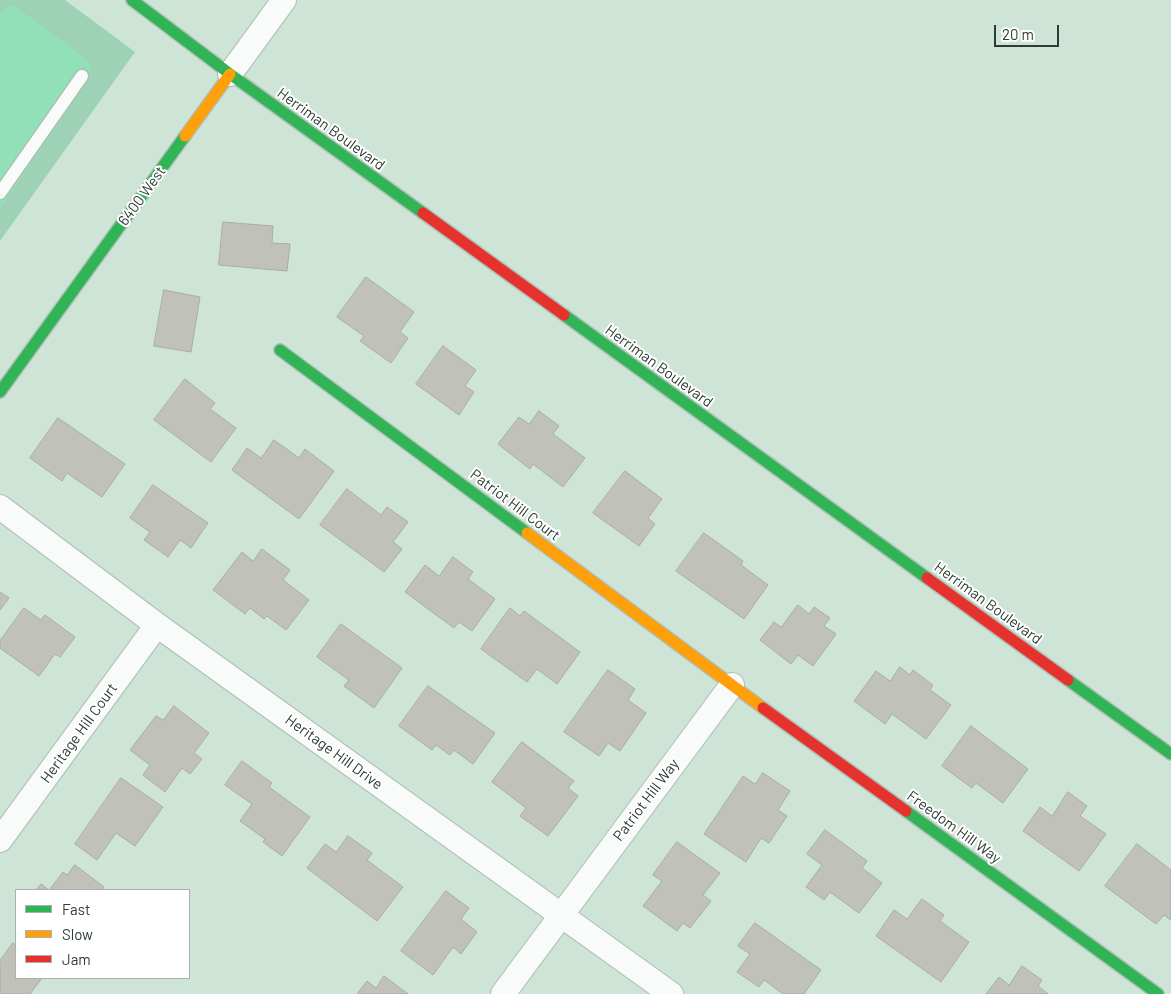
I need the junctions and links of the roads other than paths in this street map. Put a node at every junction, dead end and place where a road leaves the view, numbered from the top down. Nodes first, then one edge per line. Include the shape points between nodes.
1 (132, 0) edge
2 (284, 0) edge
3 (230, 74) junction
4 (82, 76) dead end
5 (0, 193) edge
6 (280, 350) dead end
7 (0, 392) edge
8 (0, 507) edge
9 (157, 625) junction
10 (732, 685) junction
11 (1171, 754) edge
12 (0, 840) edge
13 (561, 915) junction
14 (503, 994) edge
15 (671, 994) edge
16 (1158, 994) edge

1 - 3 street, Herriman Boulevard
2 - 3 street, 6400 West
3 - 7 street, 6400 West
3 - 11 street, Herriman Boulevard
4 - 5 lane
6 - 10 street, Patriot Hill Court
8 - 9 street, Heritage Hill Drive
9 - 12 street, Heritage Hill Court
9 - 13 street, Heritage Hill Drive
10 - 13 street, Patriot Hill Way
10 - 16 street, Freedom Hill Way
13 - 14 street, Patriot Hill Way
13 - 15 street, Heritage Hill Drive

